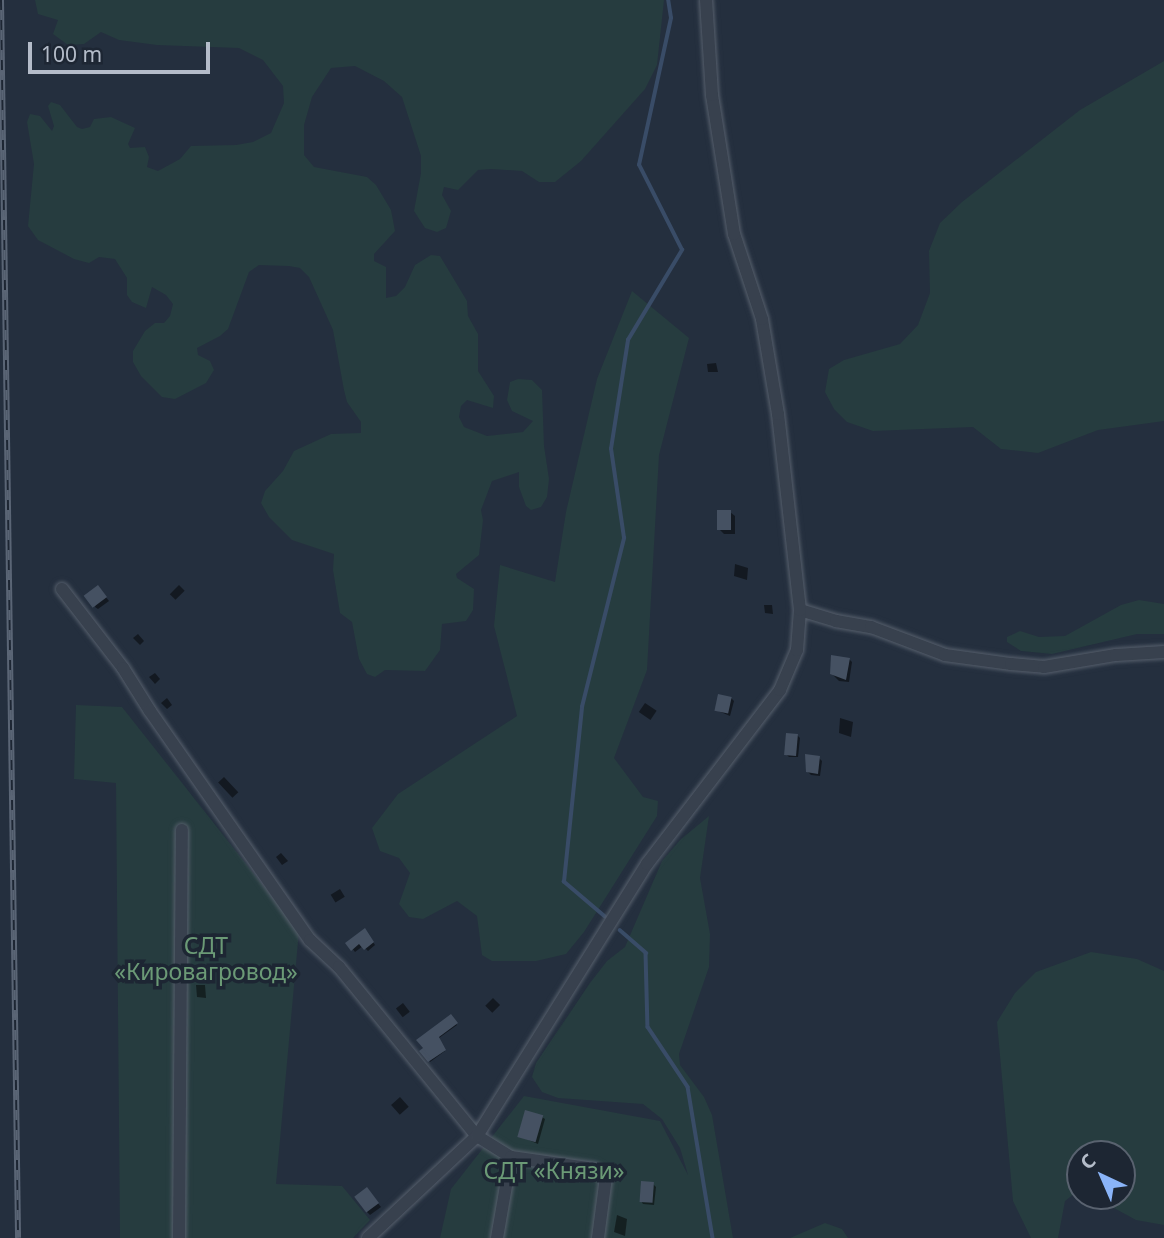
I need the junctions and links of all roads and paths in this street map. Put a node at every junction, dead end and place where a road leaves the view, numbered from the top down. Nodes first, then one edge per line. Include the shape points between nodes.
1 (706, 0) edge
2 (62, 589) dead end
3 (800, 610) junction
4 (1164, 652) edge
5 (182, 830) dead end
6 (477, 1136) junction
7 (511, 1157) junction
8 (179, 1238) edge
9 (368, 1238) edge
10 (497, 1238) edge
11 (598, 1238) edge

1 - 3 street via 712,95 734,234 762,319 778,414
2 - 6 street via 123,668 310,940 339,967
3 - 4 street via 871,626 945,655 1011,664 1044,667
3 - 6 street via 797,650 780,690 647,864
5 - 8 street
6 - 7 street
6 - 9 street
7 - 10 street
7 - 11 street via 594,1169 606,1177

